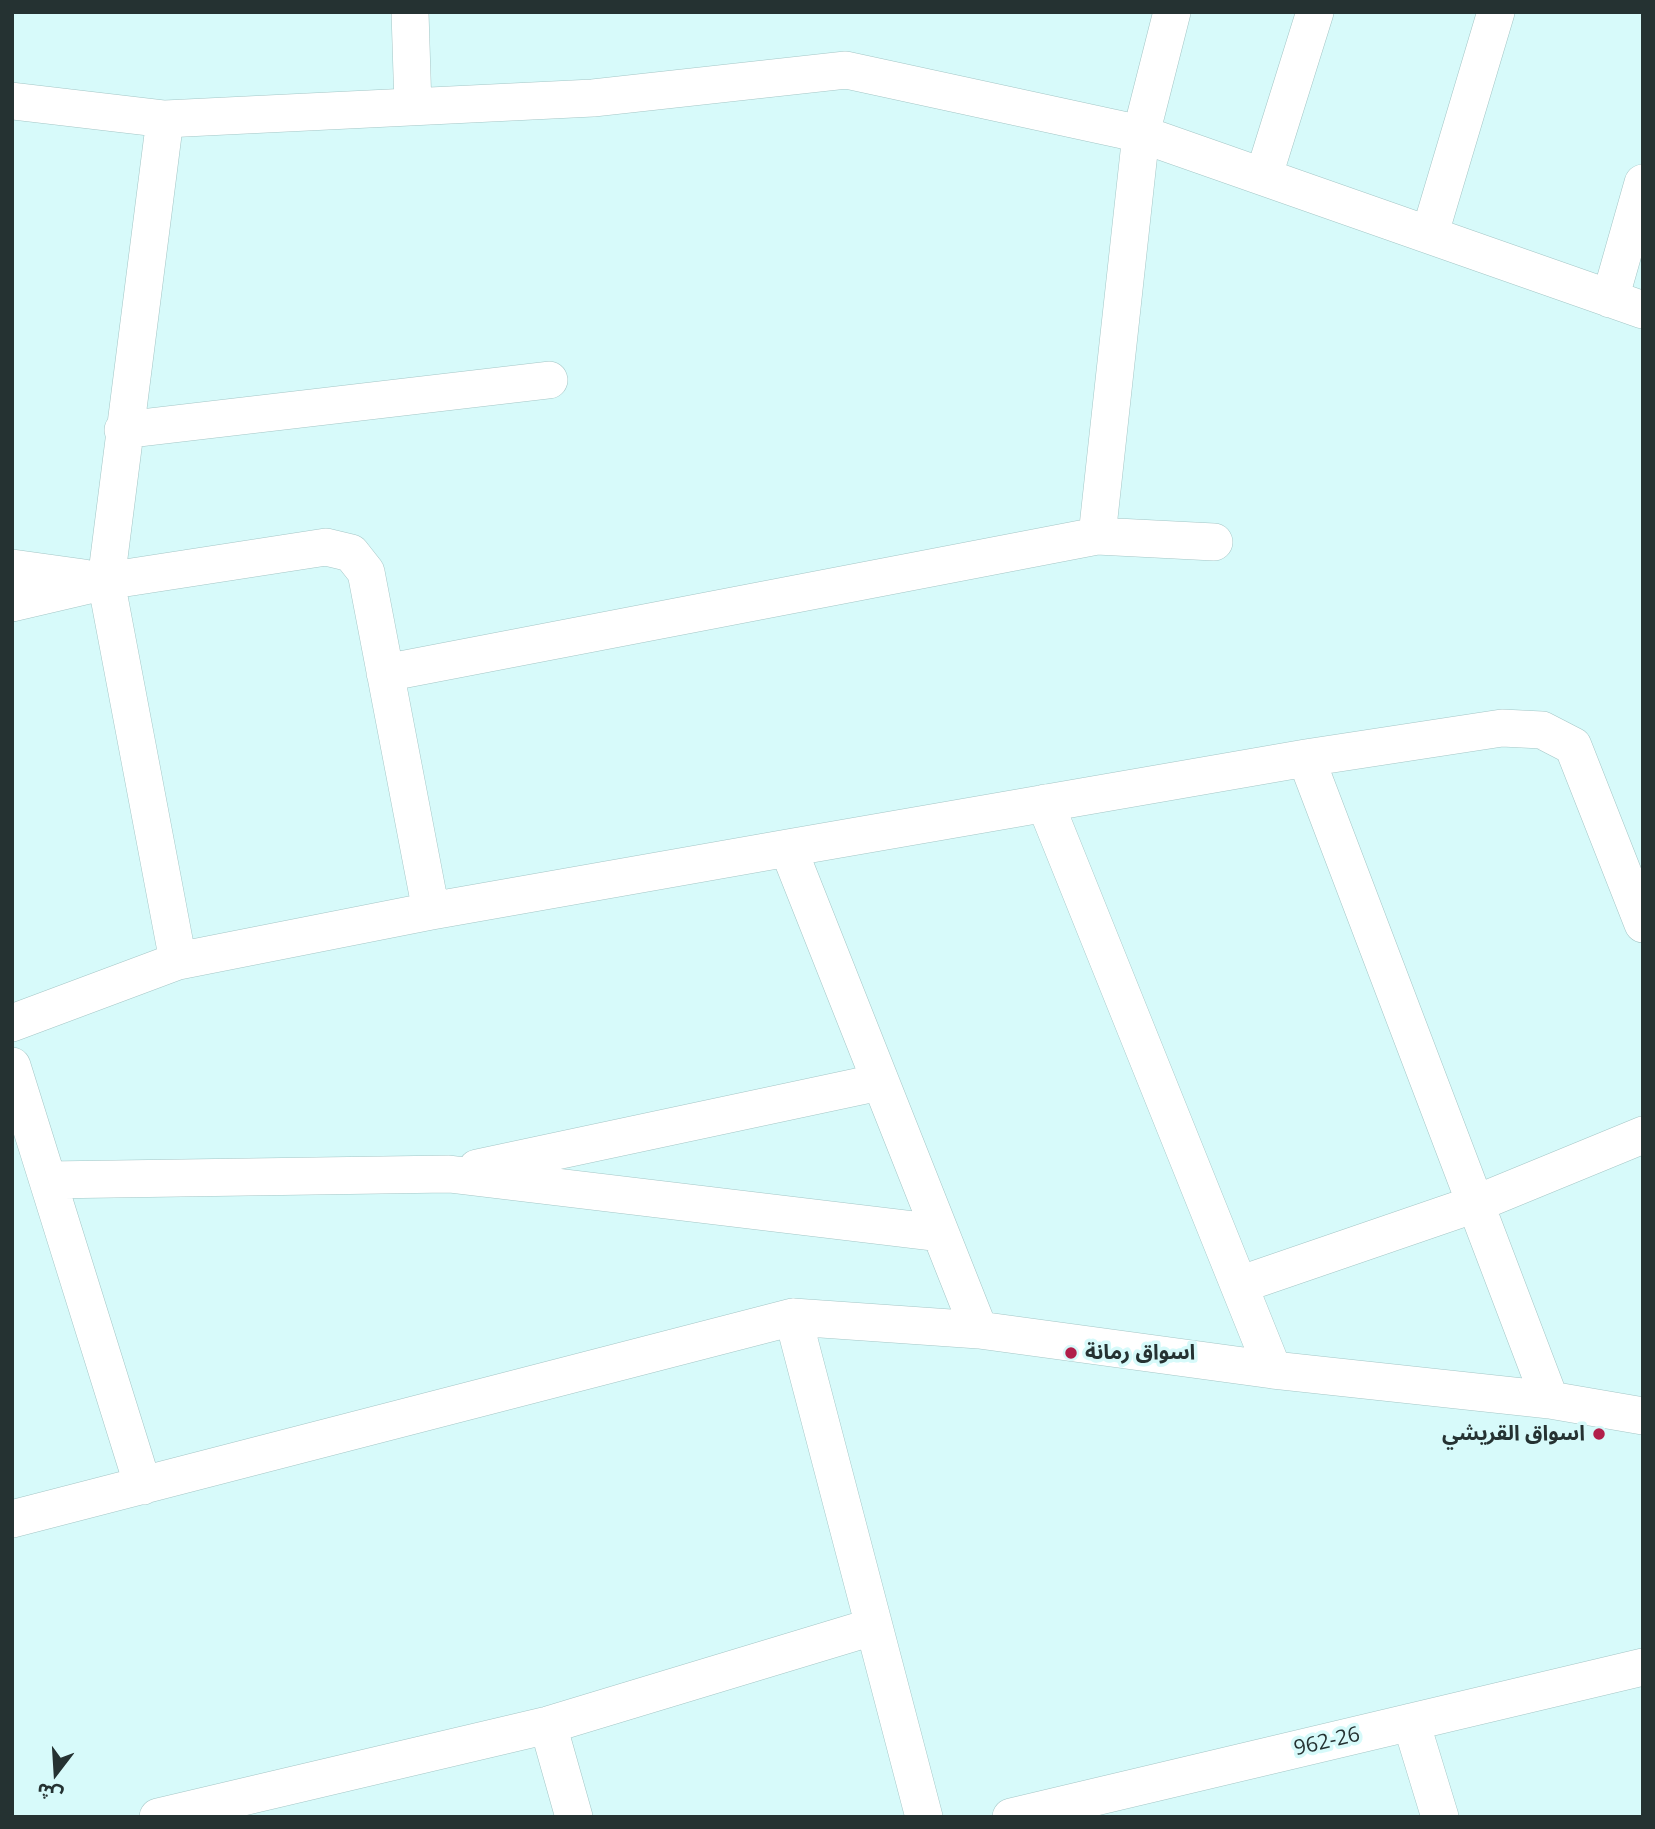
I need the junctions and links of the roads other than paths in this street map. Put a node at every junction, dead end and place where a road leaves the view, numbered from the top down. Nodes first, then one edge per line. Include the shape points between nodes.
1 (410, 12) edge
2 (1172, 12) edge
3 (1315, 12) edge
4 (1496, 12) edge
5 (12, 101) edge
6 (413, 107) junction
7 (165, 119) junction
8 (1142, 134) junction
9 (1264, 175) junction
10 (1643, 183) edge
11 (1430, 233) junction
12 (1627, 305) edge
13 (549, 380) dead end
14 (123, 430) junction
15 (1097, 536) junction
16 (1214, 542) dead end
17 (12, 568) edge
18 (106, 581) junction
19 (12, 603) edge
20 (385, 673) junction
21 (1306, 758) junction
22 (1045, 803) junction
23 (788, 848) junction
24 (431, 911) junction
25 (1643, 924) edge
26 (178, 961) junction
27 (12, 1023) edge
28 (12, 1066) edge
29 (880, 1082) junction
30 (1643, 1135) edge
31 (449, 1174) junction
32 (48, 1180) junction
33 (1475, 1204) junction
34 (940, 1233) junction
35 (1239, 1285) junction
36 (793, 1317) junction
37 (979, 1330) junction
38 (1273, 1370) junction
39 (1550, 1400) junction
40 (1633, 1409) edge
41 (143, 1486) junction
42 (12, 1519) edge
43 (872, 1627) junction
44 (1643, 1667) edge
45 (1411, 1722) junction
46 (548, 1725) junction
47 (158, 1817) edge
48 (574, 1817) edge
49 (924, 1817) edge
50 (1011, 1817) edge
51 (1440, 1817) edge

1 - 6 street
2 - 8 street
3 - 9 street
4 - 11 street
5 - 7 street
6 - 7 street
6 - 8 street via 593,98 846,70
7 - 14 street
8 - 9 street
8 - 15 street
9 - 11 street
10 - 12 street
11 - 12 street
13 - 14 street
14 - 18 street
15 - 16 street
15 - 20 street
17 - 18 street
18 - 19 street
18 - 20 street via 326,547 351,553 366,572
18 - 26 street
20 - 24 street
21 - 22 street
21 - 25 street via 1502,728 1542,730 1573,746
21 - 33 street
22 - 23 street
22 - 35 street
23 - 24 street
23 - 29 street
24 - 26 street
26 - 27 street
28 - 32 street
29 - 31 street
29 - 34 street
30 - 33 street
31 - 32 street
31 - 34 street
32 - 41 street
33 - 35 street
33 - 39 street
34 - 37 street
35 - 38 street
36 - 37 street
36 - 41 street
36 - 43 street
37 - 38 street
38 - 39 street
39 - 40 street
41 - 42 street
43 - 46 street
43 - 49 street
44 - 45 street, 962-26
45 - 50 street, 962-26
45 - 51 street
46 - 47 street
46 - 48 street

